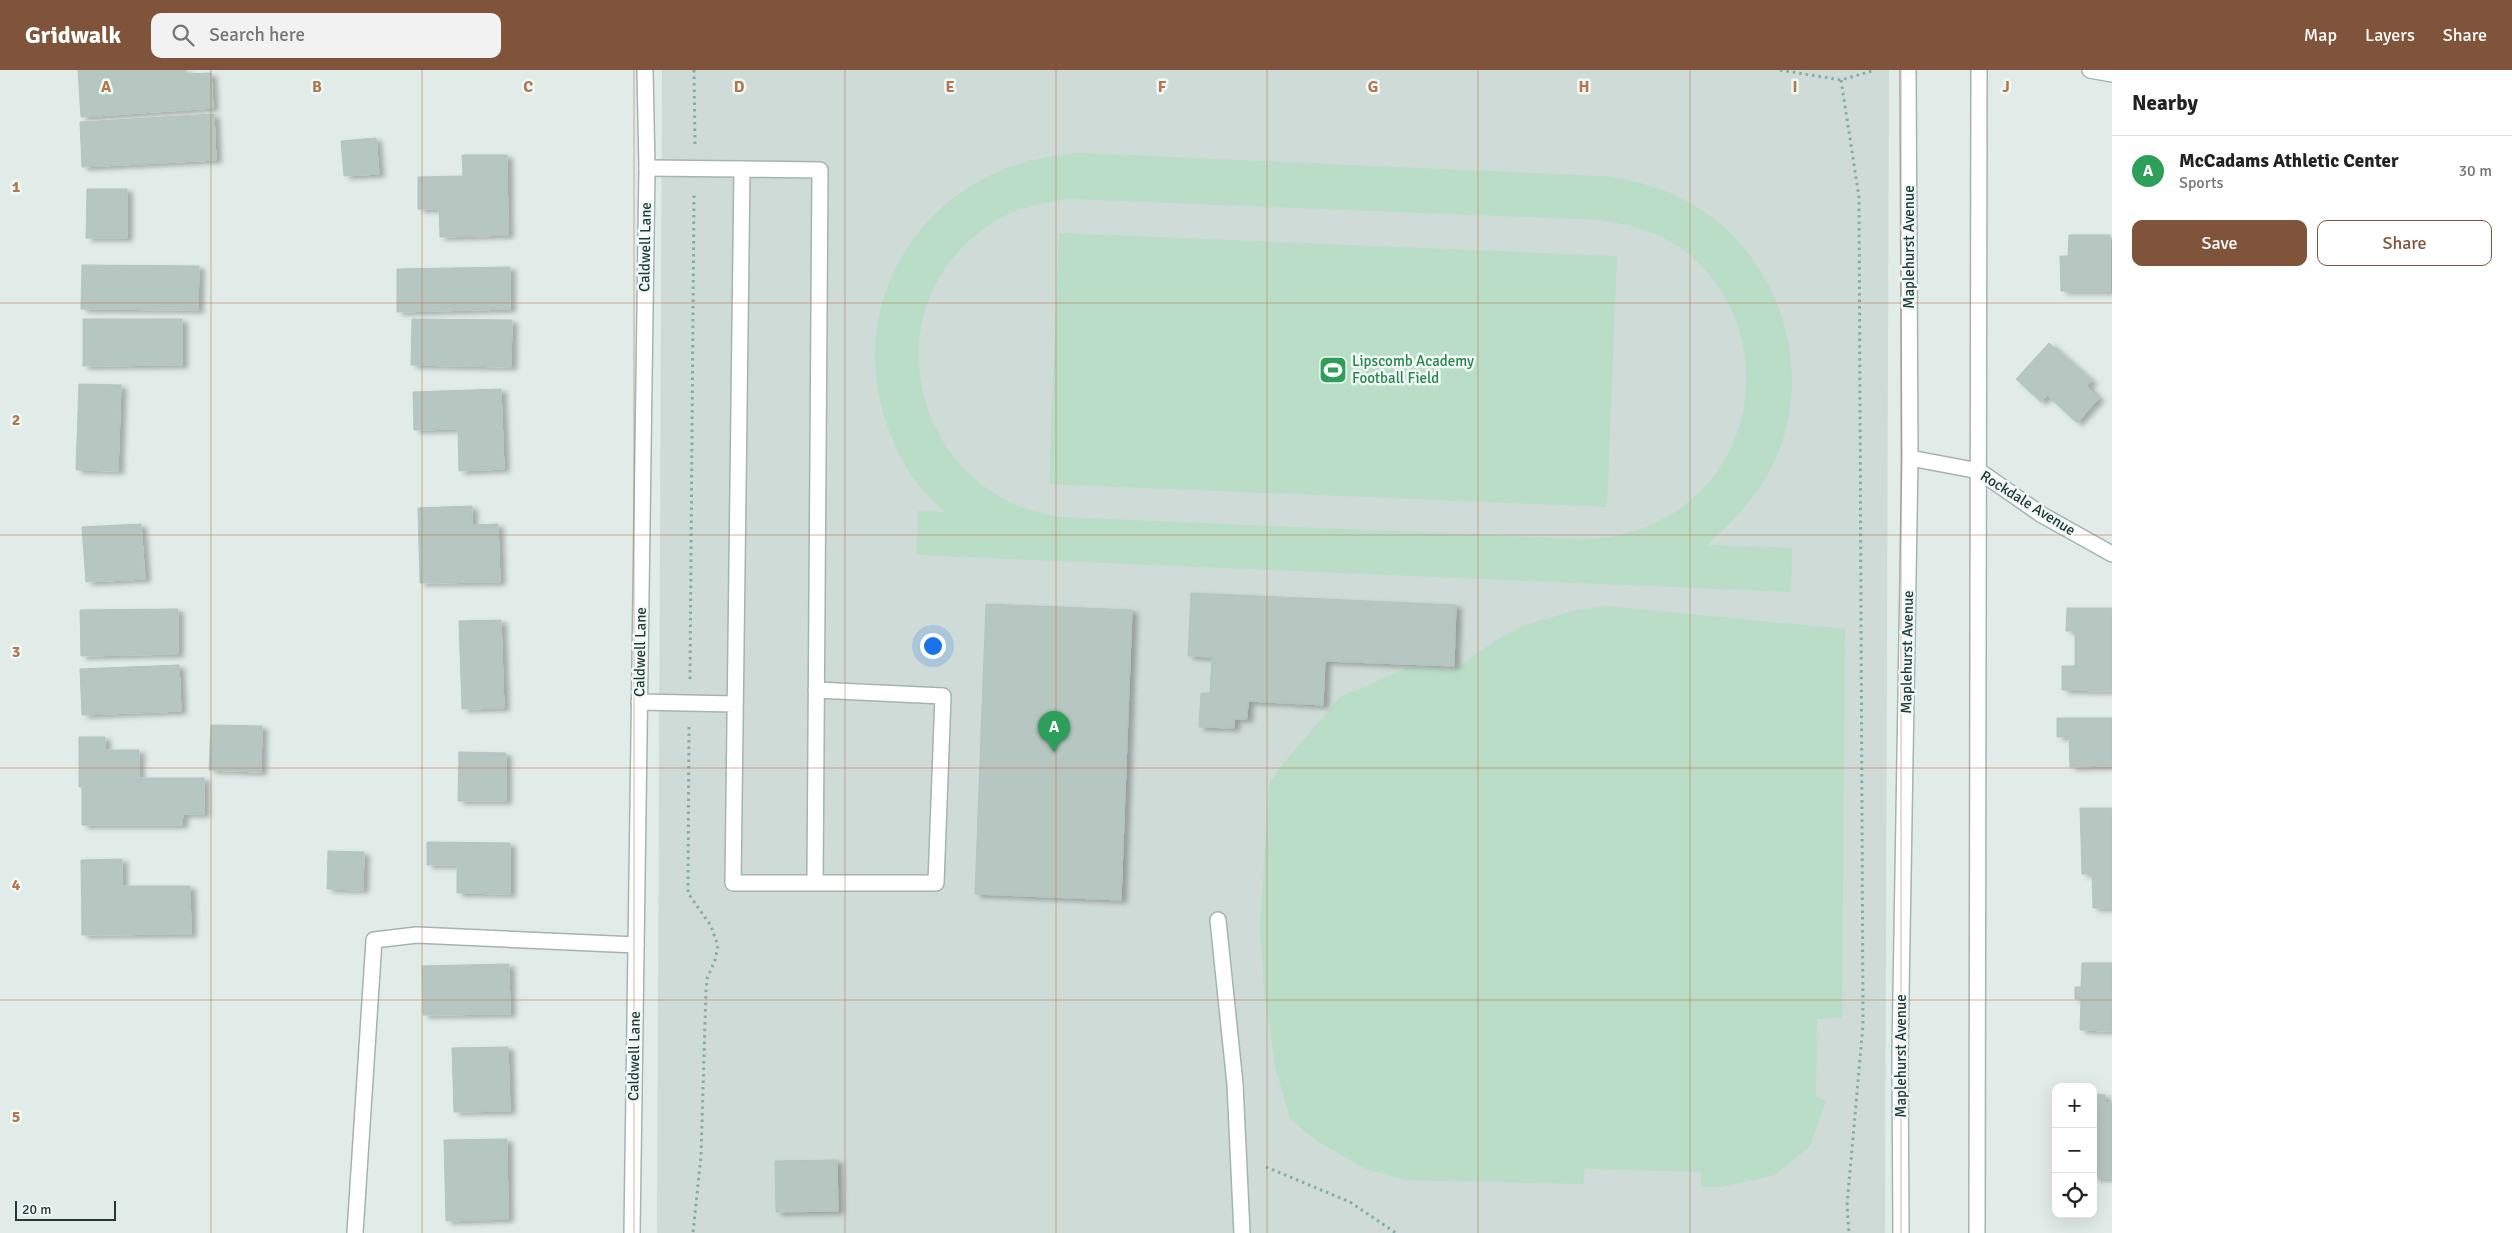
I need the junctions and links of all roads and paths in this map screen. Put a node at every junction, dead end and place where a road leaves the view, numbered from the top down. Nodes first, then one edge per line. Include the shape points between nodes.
1 (645, 70) edge
2 (694, 70) edge
3 (1780, 70) edge
4 (1875, 70) edge
5 (1908, 70) edge
6 (1979, 70) edge
7 (2090, 70) edge
8 (2112, 74) edge
9 (1841, 80) junction
10 (646, 168) junction
11 (694, 168) junction
12 (742, 169) junction
13 (1910, 458) junction
14 (1979, 472) junction
15 (2112, 554) edge
16 (816, 690) junction
17 (639, 702) junction
18 (690, 702) junction
19 (735, 704) junction
20 (815, 883) junction
21 (1218, 920) dead end
22 (636, 944) junction
23 (1266, 1167) dead end
24 (355, 1233) edge
25 (632, 1233) edge
26 (693, 1233) edge
27 (1242, 1233) edge
28 (1396, 1233) edge
29 (1849, 1233) edge
30 (1901, 1233) edge
31 (1978, 1233) edge

1 - 10 street, Caldwell Lane
2 - 11 path
3 - 9 path
4 - 9 path
5 - 13 street, Maplehurst Avenue
6 - 14 street
7 - 8 street
9 - 29 path via 1859,207 1863,1025 1847,1205
10 - 11 street
10 - 17 street, Caldwell Lane
11 - 12 street
11 - 18 path
12 - 16 street via 820,170
12 - 19 street
13 - 14 street, Rockdale Avenue
13 - 30 street, Maplehurst Avenue via 1900,1054
14 - 15 street, Rockdale Avenue via 2042,515
14 - 31 street
16 - 20 street
16 - 20 street via 943,696 936,883
17 - 18 street
17 - 22 street, Caldwell Lane
18 - 19 street
18 - 26 path via 688,893 711,926 718,946 706,991 701,1156
19 - 20 street via 733,883
21 - 27 street via 1235,1084
22 - 24 street via 417,935 374,940
22 - 25 street, Caldwell Lane
23 - 28 path via 1350,1202

